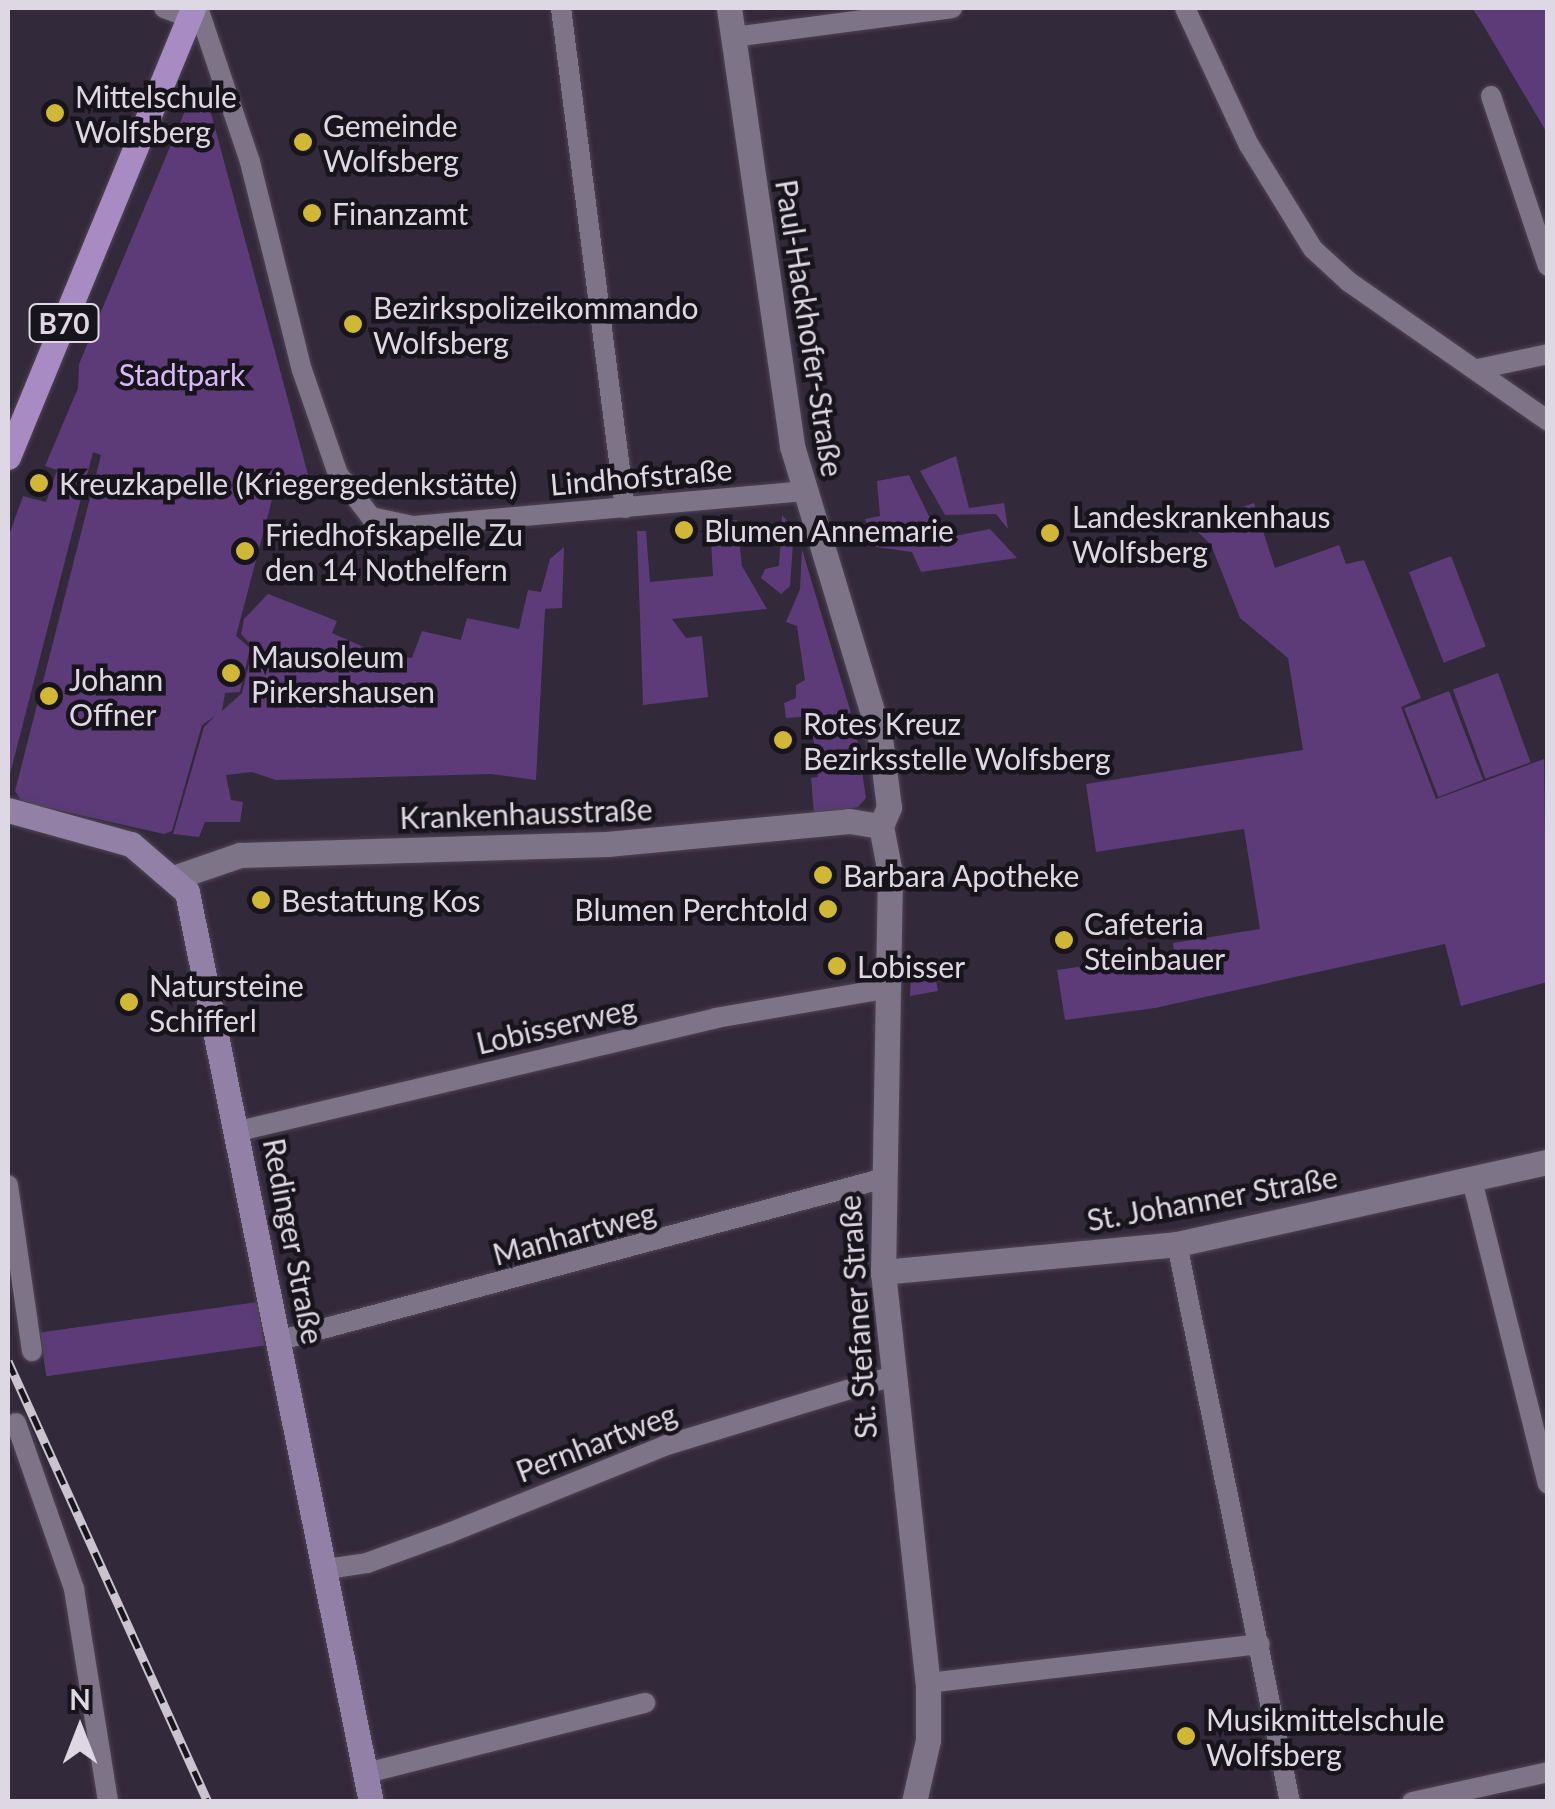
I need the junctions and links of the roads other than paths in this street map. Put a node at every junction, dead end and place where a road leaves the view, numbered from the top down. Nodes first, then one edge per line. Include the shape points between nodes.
1 (164, 8) edge
2 (561, 8) edge
3 (729, 8) edge
4 (952, 8) edge
5 (1186, 8) edge
6 (193, 11) edge
7 (733, 37) junction
8 (176, 53) junction
9 (216, 62) junction
10 (1491, 96) dead end
11 (1548, 266) edge
12 (1548, 354) edge
13 (1478, 370) junction
14 (1548, 421) edge
15 (8, 457) edge
16 (802, 491) junction
17 (625, 508) junction
18 (8, 810) edge
19 (882, 826) junction
20 (176, 877) junction
21 (889, 988) junction
22 (240, 1131) junction
23 (1548, 1162) edge
24 (881, 1178) junction
25 (1472, 1180) junction
26 (8, 1186) edge
27 (1177, 1244) junction
28 (883, 1272) junction
29 (281, 1340) junction
30 (32, 1351) dead end
31 (890, 1376) junction
32 (16, 1424) dead end
33 (1548, 1484) edge
34 (327, 1569) junction
35 (1260, 1644) junction
36 (928, 1683) junction
37 (645, 1703) dead end
38 (1548, 1772) edge
39 (366, 1774) junction
40 (108, 1802) edge
41 (371, 1802) edge
42 (914, 1802) edge
43 (1290, 1802) edge
44 (1412, 1802) edge

1 - 6 street
2 - 17 street
3 - 7 street, Paul-Hackhofer-Straße
4 - 7 street
5 - 13 street via 1249,145 1314,249 1349,282
6 - 8 main road, B70
6 - 9 street, Lindhofstraße
7 - 16 street, Paul-Hackhofer-Straße
8 - 9 street
8 - 15 main road, B70
9 - 17 street, Lindhofstraße via 250,162 302,370 338,474 360,508 397,526
10 - 11 street
12 - 13 street
13 - 14 street
16 - 17 street, Lindhofstraße
16 - 19 street, Paul-Hackhofer-Straße via 861,662 884,754 889,807
18 - 20 main road via 131,844
19 - 20 street, Krankenhausstraße via 849,821 606,844 240,855
19 - 21 street, St. Stefaner Straße via 889,847
20 - 22 main road, Redinger Straße via 191,909
21 - 22 street, Lobisserweg via 716,1018
21 - 24 street, St. Stefaner Straße
22 - 29 main road, Redinger Straße
23 - 25 street, St. Johanner Straße
24 - 28 street, St. Stefaner Straße
24 - 29 street, Manhartweg
25 - 27 street, St. Johanner Straße
25 - 33 street
26 - 30 street
27 - 28 street, St. Johanner Straße
27 - 35 street
28 - 31 street, St. Stefaner Straße
29 - 34 main road, Redinger Straße
31 - 34 street, Pernhartweg via 667,1445 449,1534
31 - 36 street, St. Stefaner Straße
32 - 40 street via 74,1589
34 - 39 main road, Redinger Straße
35 - 36 street
35 - 43 street
36 - 42 street, St. Stefaner Straße via 928,1740
37 - 39 street
38 - 44 street
39 - 41 main road, Redinger Straße

